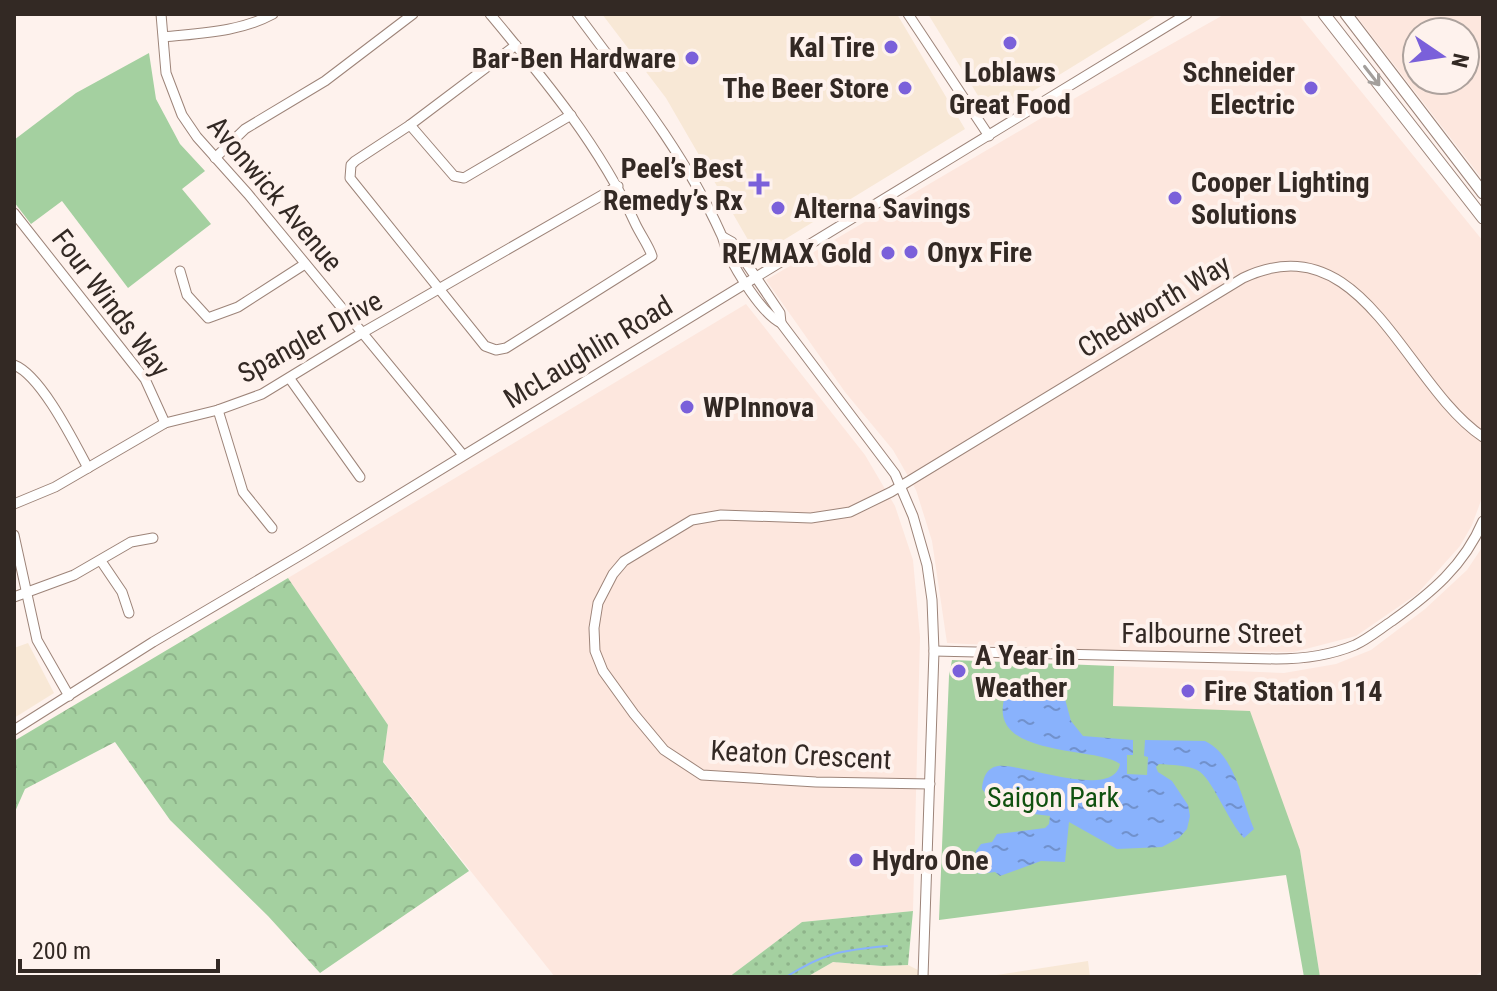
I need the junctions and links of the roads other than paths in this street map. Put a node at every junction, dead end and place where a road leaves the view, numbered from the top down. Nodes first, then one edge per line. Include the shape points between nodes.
1 (161, 14) edge
2 (273, 14) edge
3 (413, 14) edge
4 (490, 14) edge
5 (577, 14) edge
6 (908, 14) edge
7 (1187, 14) edge
8 (1324, 14) edge
9 (1346, 14) edge
10 (164, 37) junction
11 (516, 45) junction
12 (571, 115) junction
13 (410, 125) junction
14 (989, 136) junction
15 (215, 158) junction
16 (618, 186) junction
17 (1483, 193) edge
18 (14, 213) edge
19 (1483, 218) edge
20 (305, 264) junction
21 (180, 271) dead end
22 (750, 280) junction
23 (439, 291) junction
24 (362, 333) junction
25 (14, 365) edge
26 (290, 379) junction
27 (218, 410) junction
28 (165, 423) junction
29 (1483, 437) edge
30 (463, 455) junction
31 (88, 468) junction
32 (360, 477) dead end
33 (901, 486) junction
34 (14, 504) edge
35 (1483, 521) edge
36 (272, 528) dead end
37 (14, 535) edge
38 (153, 538) dead end
39 (101, 561) junction
40 (27, 594) junction
41 (14, 597) edge
42 (129, 613) dead end
43 (934, 651) junction
44 (69, 696) junction
45 (14, 730) edge
46 (930, 784) junction
47 (923, 977) edge

1 - 10 street, Avonwick Avenue
2 - 10 street via 228,30
3 - 15 street via 325,81 245,129
4 - 11 street
5 - 22 street via 650,113 723,237 732,242
6 - 14 street
7 - 14 street, McLaughlin Road
8 -> 19 main road
9 - 17 main road
10 - 15 street, Avonwick Avenue via 173,96
11 - 12 street
11 - 13 street
12 - 13 street via 464,178 454,176
12 - 16 street
13 - 23 street via 355,161 350,178
14 - 22 street, McLaughlin Road
15 - 20 street, Avonwick Avenue
16 - 23 street, Spangler Drive
16 - 23 street via 652,256 506,348 485,346
18 - 28 street, Four Winds Way via 145,379
20 - 21 street via 238,307 208,318 187,295
20 - 24 street, Avonwick Avenue
22 - 30 street, McLaughlin Road
22 - 33 street via 780,313 781,323
23 - 24 street, Spangler Drive
24 - 26 street, Spangler Drive
24 - 30 street, Avonwick Avenue
25 - 31 street via 51,404
26 - 27 street, Spangler Drive
26 - 32 street
27 - 28 street, Spangler Drive
27 - 36 street via 243,492
28 - 31 street, Spangler Drive
29 - 33 street, Chedworth Way via 1441,398 1354,290 1318,270 1280,266 1243,278
30 - 44 street, McLaughlin Road
31 - 34 street, Spangler Drive
33 - 43 street via 927,565
33 - 46 street, Keaton Crescent via 850,512 811,518 721,515 692,520 624,561 613,574 598,603 595,651 603,671 664,750 702,775
35 - 43 street, Falbourne Street via 1473,545 1426,597 1355,645 1314,657
37 - 40 street
38 - 39 street via 131,542
39 - 40 street
39 - 42 street
40 - 41 street
40 - 44 street via 37,640
43 - 46 street
44 - 45 street, McLaughlin Road
46 - 47 street

